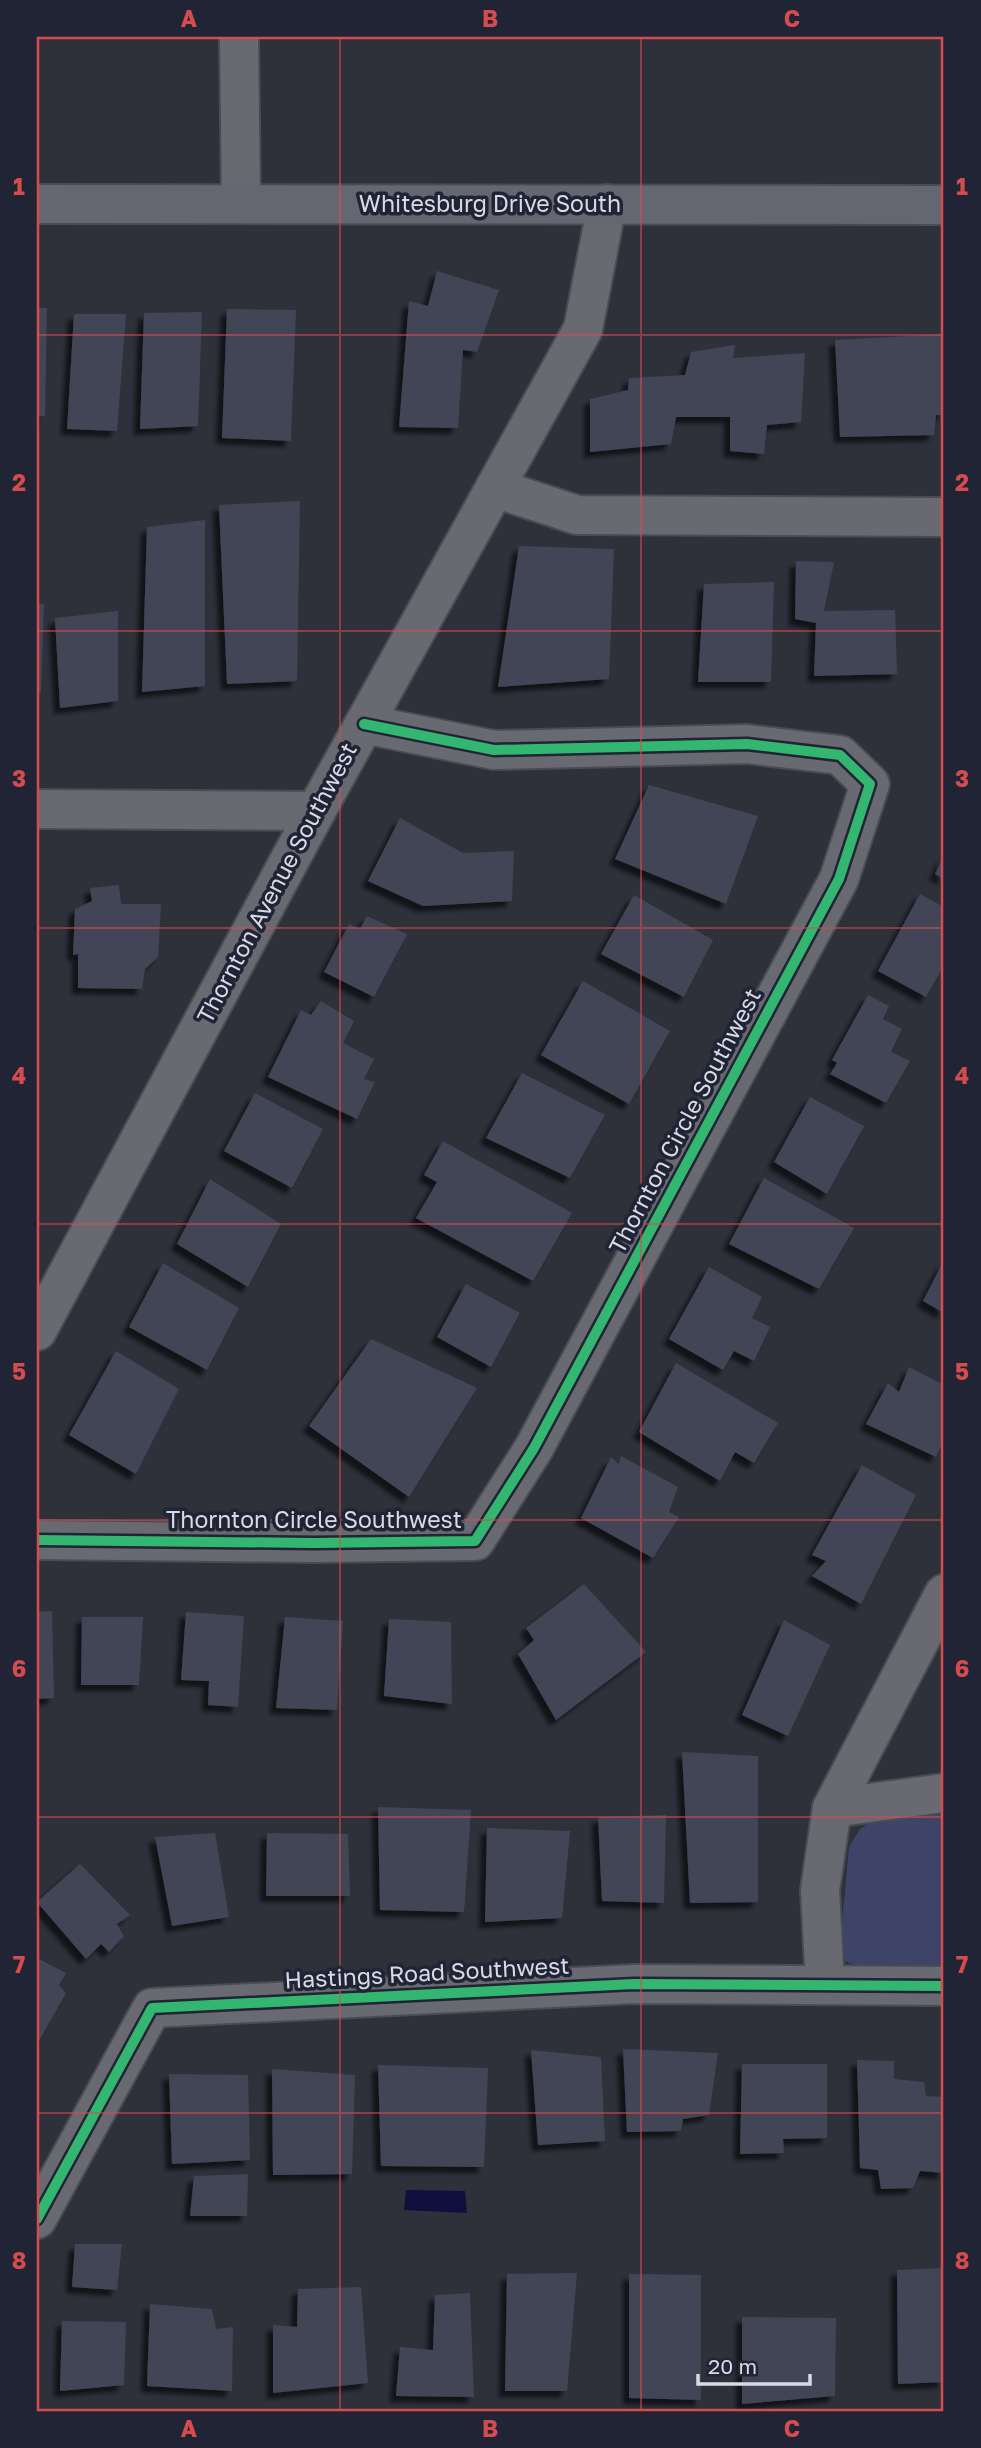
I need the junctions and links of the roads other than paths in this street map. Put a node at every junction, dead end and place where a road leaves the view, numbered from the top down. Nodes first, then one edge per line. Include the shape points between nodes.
1 (239, 37) edge
2 (37, 204) edge
3 (241, 204) junction
4 (607, 204) junction
5 (944, 205) edge
6 (495, 488) junction
7 (944, 517) edge
8 (363, 724) junction
9 (37, 809) edge
10 (316, 811) junction
11 (37, 1331) edge
12 (37, 1540) edge
13 (944, 1594) edge
14 (944, 1793) edge
15 (832, 1808) junction
16 (825, 1985) junction
17 (944, 1986) edge
18 (37, 2219) edge

1 - 3 street
2 - 3 main road, Whitesburg Drive South
3 - 4 main road, Whitesburg Drive South
4 - 5 main road, Whitesburg Drive South
4 - 6 street, Thornton Avenue Southwest via 583,329
6 - 7 street via 577,515
6 - 8 street, Thornton Avenue Southwest
8 - 10 street, Thornton Avenue Southwest
8 - 12 street, Thornton Circle Southwest via 494,750 747,744 839,755 870,784 839,879 534,1448 475,1541
9 - 10 street
10 - 11 street, Thornton Avenue Southwest
13 - 15 street
14 - 15 street
15 - 16 street via 820,1890
16 - 17 street, Hastings Road Southwest
16 - 18 street, Hastings Road Southwest via 634,1984 152,2008

